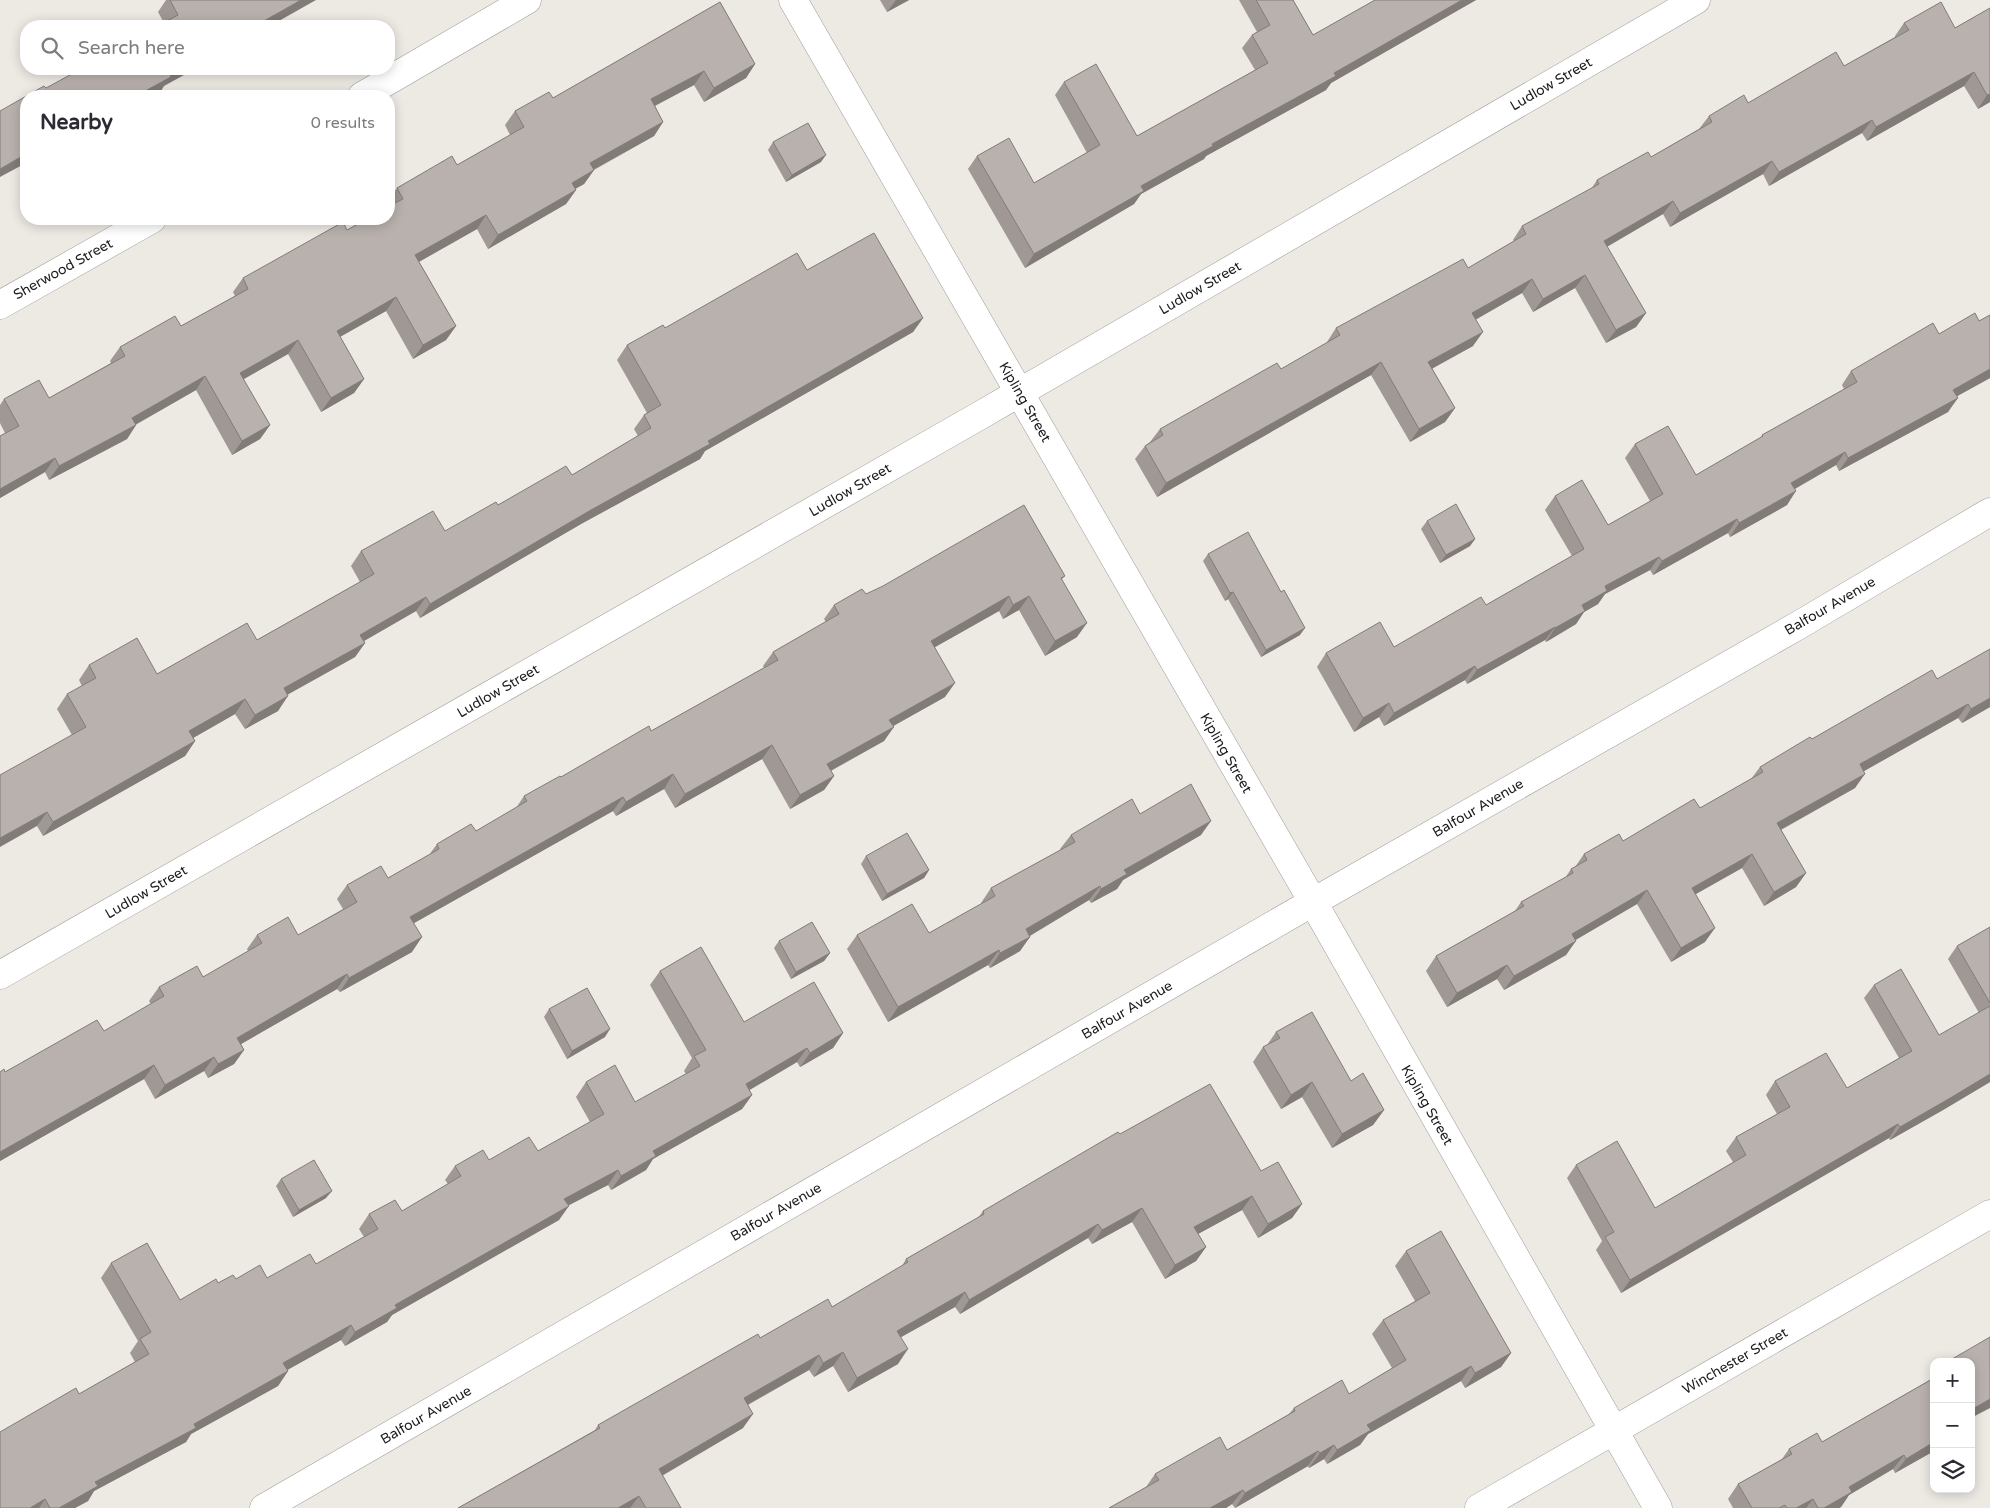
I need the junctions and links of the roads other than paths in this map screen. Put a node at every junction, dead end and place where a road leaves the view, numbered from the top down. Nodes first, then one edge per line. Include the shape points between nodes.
1 (527, 0) edge
2 (793, 0) edge
3 (1696, 0) edge
4 (372, 90) edge
5 (141, 225) edge
6 (0, 305) edge
7 (1019, 392) junction
8 (1990, 512) edge
9 (1313, 902) junction
10 (0, 975) edge
11 (1990, 1214) edge
12 (1613, 1431) junction
13 (264, 1508) edge
14 (1479, 1508) edge
15 (1658, 1508) edge

1 - 4 street
2 - 7 street, Kipling Street
3 - 7 street, Ludlow Street
5 - 6 street, Sherwood Street
7 - 9 street, Kipling Street
7 - 10 street, Ludlow Street
8 - 9 street, Balfour Avenue via 1799,625
9 - 12 street, Kipling Street
9 - 13 street, Balfour Avenue
11 - 12 street, Winchester Street
12 - 14 street, Winchester Street
12 - 15 street, Kipling Street

